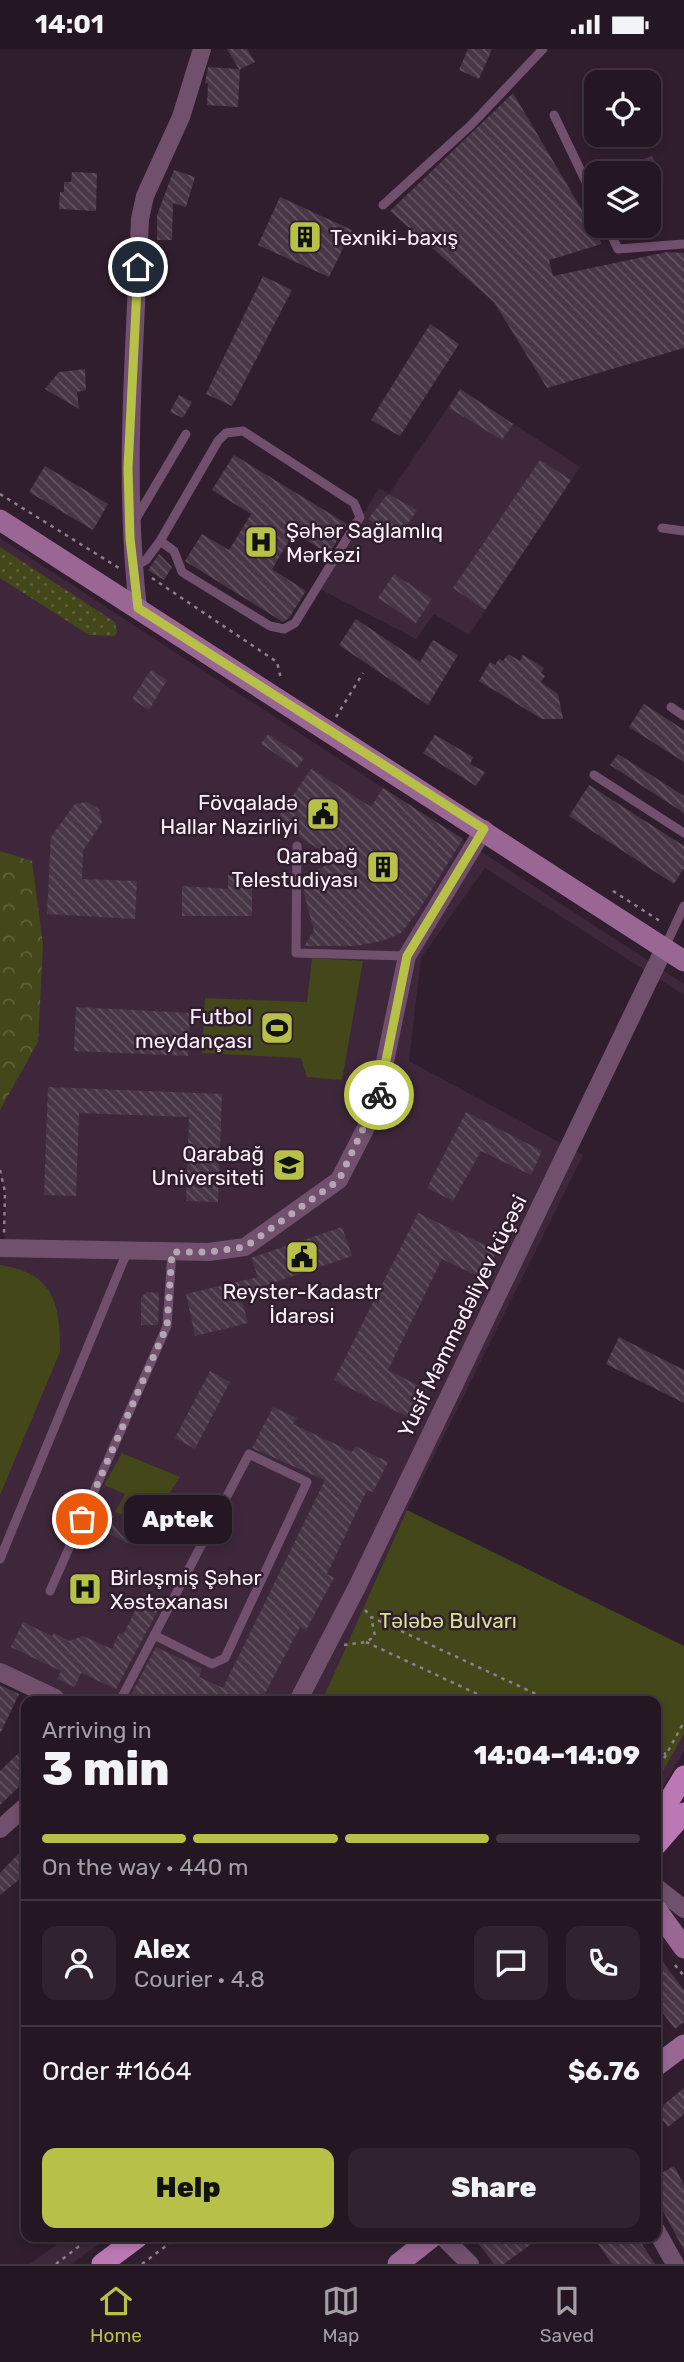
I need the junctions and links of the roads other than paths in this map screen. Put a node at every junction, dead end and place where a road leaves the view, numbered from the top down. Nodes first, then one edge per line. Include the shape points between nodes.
1 (202, 49) edge
2 (544, 49) edge
3 (554, 115) dead end
4 (584, 178) edge
5 (383, 205) dead end
6 (613, 238) edge
7 (684, 244) edge
8 (186, 434) dead end
9 (0, 520) edge
10 (130, 529) junction
11 (662, 529) dead end
12 (684, 531) edge
13 (160, 541) junction
14 (133, 569) junction
15 (138, 608) junction
16 (671, 707) dead end
17 (684, 716) edge
18 (594, 775) dead end
19 (484, 829) junction
20 (684, 833) edge
21 (297, 846) dead end
22 (684, 906) edge
23 (669, 939) junction
24 (407, 956) junction
25 (684, 961) edge
26 (2, 1247) edge
27 (127, 1252) junction
28 (172, 1252) junction
29 (0, 1559) edge
30 (50, 1591) dead end
31 (154, 1635) junction
32 (0, 1672) edge
33 (51, 1696) edge
34 (124, 1696) edge
35 (301, 1696) edge
36 (684, 1776) edge
37 (21, 1810) edge
38 (684, 1813) edge
39 (661, 1814) edge
40 (0, 1829) edge
41 (661, 1839) edge
42 (661, 1891) edge
43 (684, 1909) edge
44 (661, 1916) edge
45 (684, 1948) edge
46 (684, 2045) edge
47 (661, 2062) edge
48 (661, 2239) edge
49 (131, 2242) edge
50 (423, 2242) edge
51 (434, 2242) edge
52 (102, 2264) edge
53 (398, 2264) edge
54 (470, 2264) edge
55 (675, 2264) edge

1 - 10 street via 181,117 145,196 140,219 128,468
2 - 5 lane via 471,125
3 - 4 lane
6 - 7 lane via 618,249
8 - 10 lane
9 - 15 main road
10 - 14 street
11 - 12 lane
13 - 13 lane via 218,441 231,432 243,431 354,503 360,517 295,623 284,629 270,627 182,572 174,551
13 - 14 lane
14 - 15 street
15 - 19 main road
16 - 17 lane
18 - 20 lane
19 - 23 main road
19 - 24 street
21 - 24 lane via 296,953
22 - 23 lane
23 - 25 main road
23 - 35 street, Yusif Məmmədəliyev küçəsi via 358,1587
24 - 28 street via 375,1110 339,1180 245,1247
26 - 27 street
27 - 28 street
27 - 29 lane
28 - 30 lane via 167,1326
31 - 31 lane via 212,1664 225,1658 307,1482 249,1454
31 - 34 lane
32 - 33 street
36 - 39 main road
37 - 40 street
38 - 41 main road
42 - 43 street
44 - 45 main road
46 - 47 main road
48 - 55 street
49 - 52 main road
50 - 53 main road
51 - 54 street

